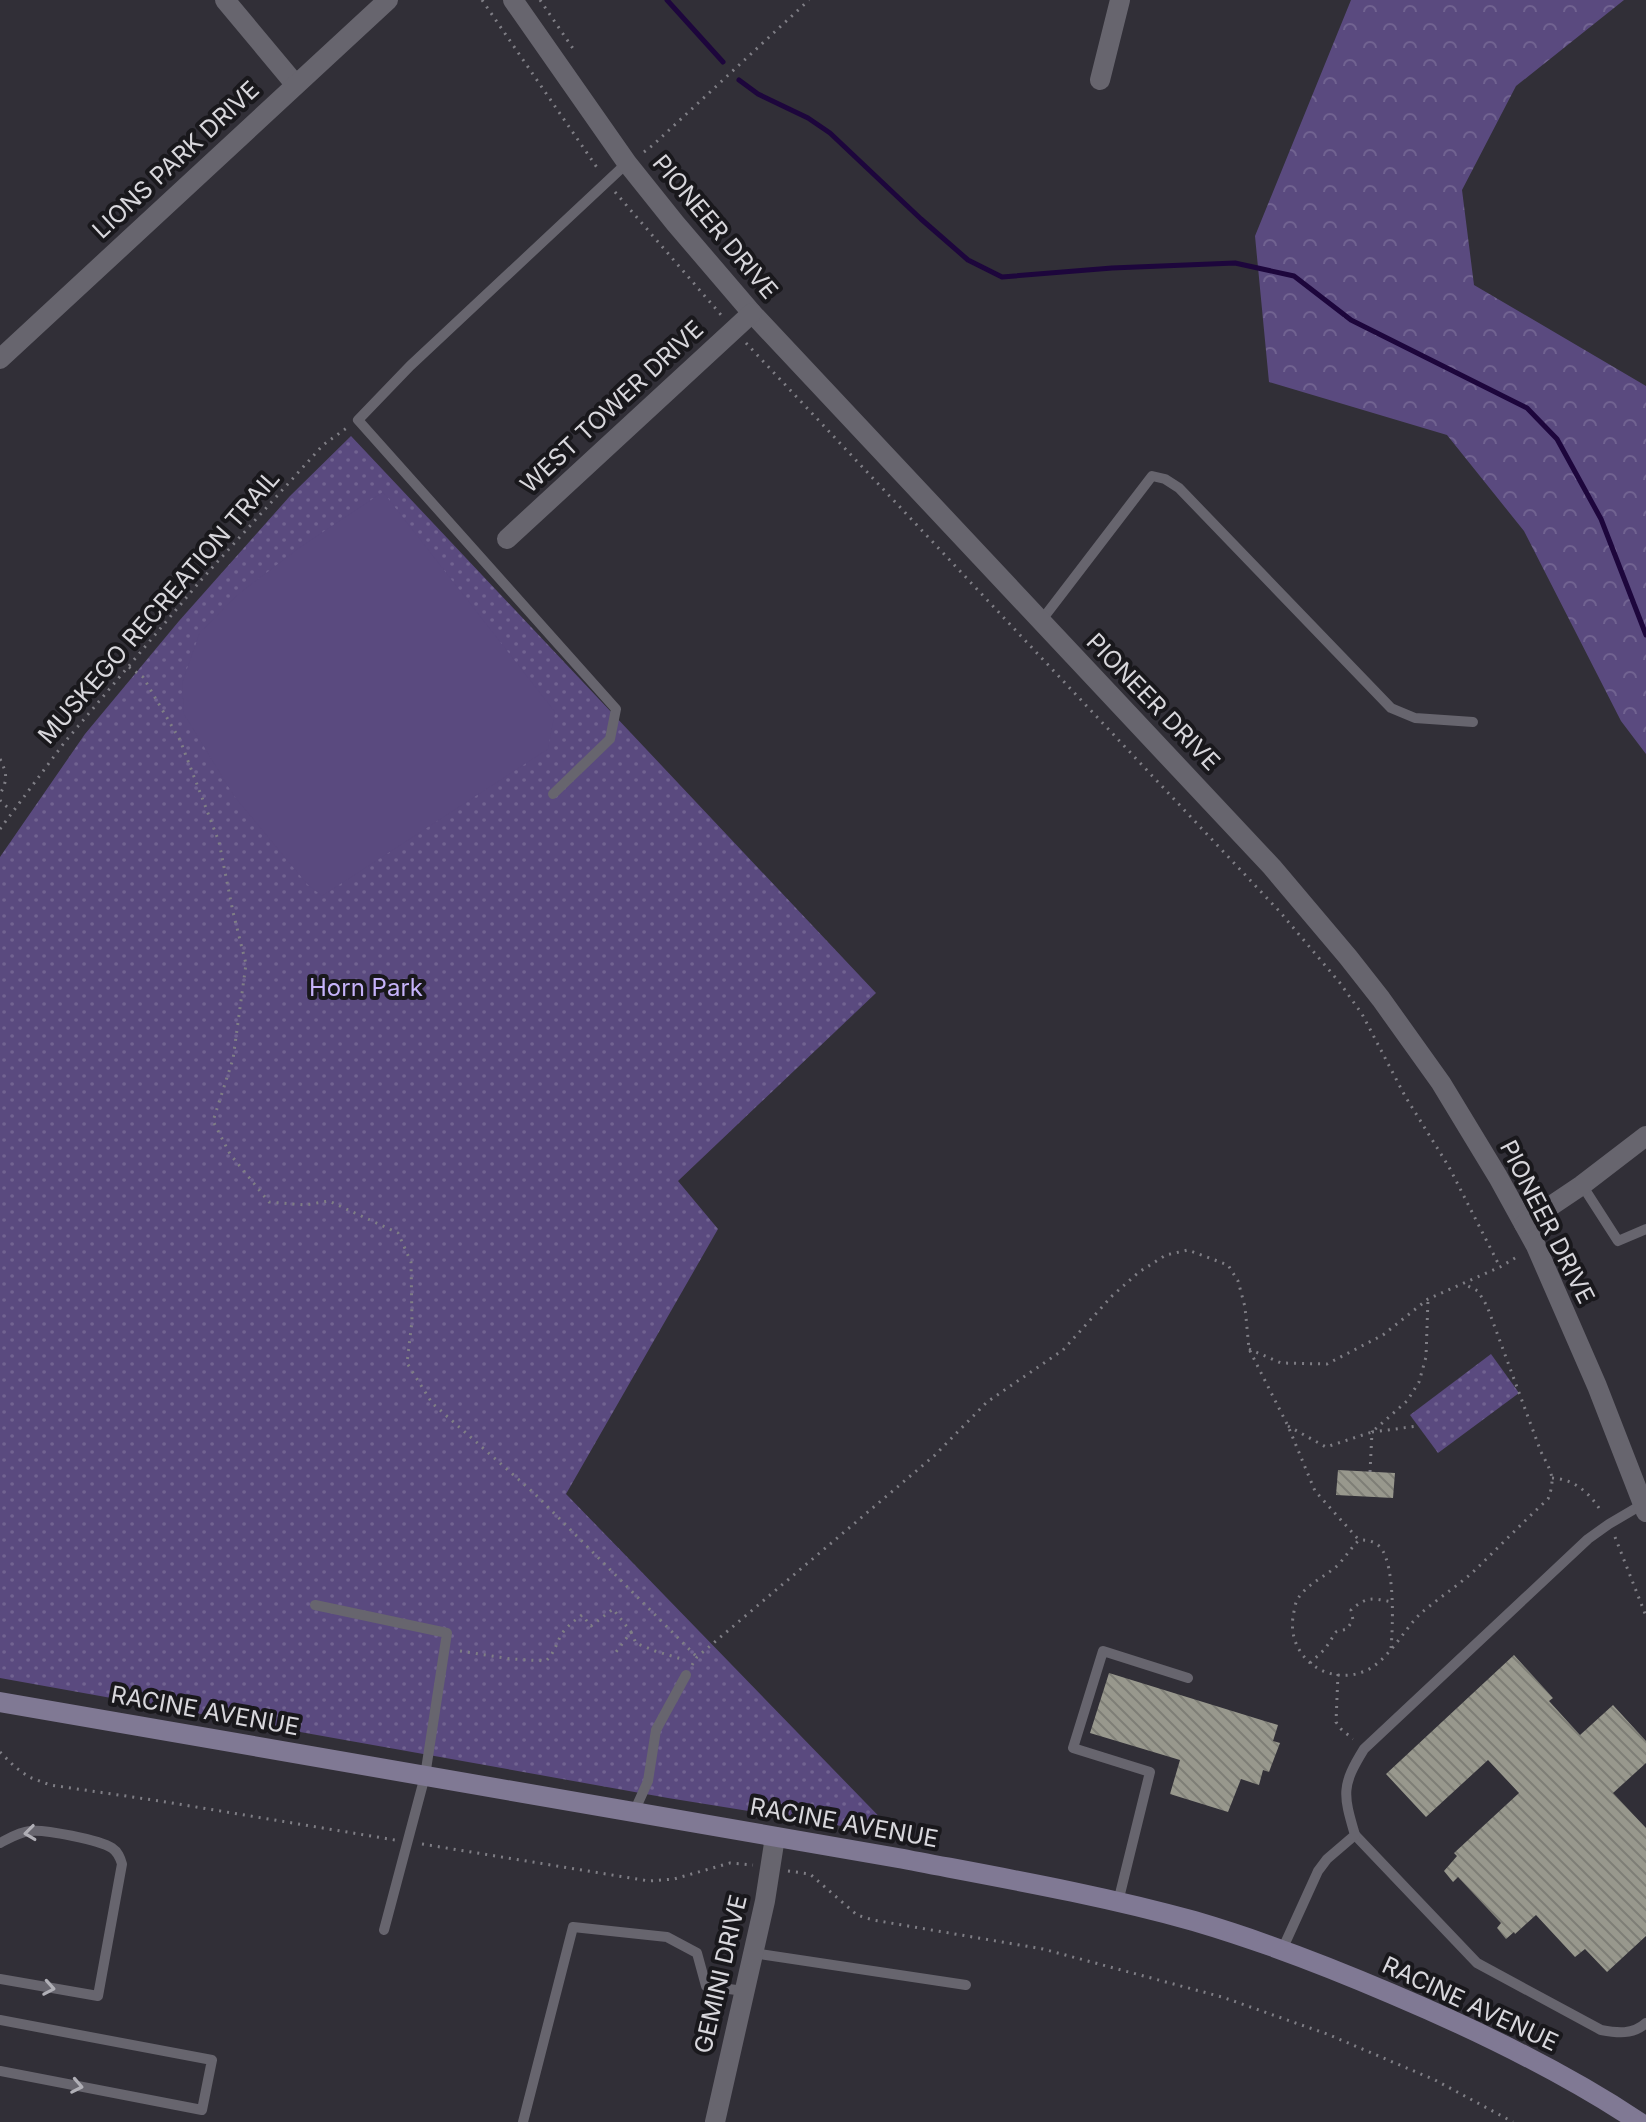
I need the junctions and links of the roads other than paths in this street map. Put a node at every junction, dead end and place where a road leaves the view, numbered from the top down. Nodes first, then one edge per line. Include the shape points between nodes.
1 (225, 0) edge
2 (388, 0) edge
3 (513, 0) edge
4 (1120, 0) edge
5 (1100, 80) dead end
6 (295, 84) junction
7 (627, 163) junction
8 (752, 313) junction
9 (0, 359) edge
10 (507, 539) dead end
11 (1041, 621) junction
12 (1473, 722) dead end
13 (553, 794) dead end
14 (1646, 1136) edge
15 (1582, 1185) junction
16 (1524, 1224) junction
17 (1646, 1229) edge
18 (1644, 1508) edge
19 (315, 1605) dead end
20 (686, 1675) road end
21 (1188, 1678) dead end
22 (0, 1702) edge
23 (425, 1776) junction
24 (634, 1812) junction
25 (1355, 1835) junction
26 (775, 1837) junction
27 (0, 1843) edge
28 (1118, 1902) junction
29 (384, 1930) dead end
30 (1282, 1950) junction
31 (753, 1953) junction
32 (0, 1979) edge
33 (966, 1985) dead end
34 (744, 1991) junction
35 (0, 2020) edge
36 (1646, 2023) edge
37 (0, 2071) edge
38 (523, 2122) edge
39 (715, 2122) edge
40 (1639, 2122) edge

1 - 6 street
2 - 6 street, LIONS PARK DRIVE
3 - 7 street, PIONEER DRIVE
4 - 5 street
6 - 9 street, LIONS PARK DRIVE
7 - 8 street, PIONEER DRIVE
7 - 13 lane via 358,420 616,709 610,739
8 - 10 street, WEST TOWER DRIVE
8 - 11 street, PIONEER DRIVE
11 - 12 lane via 1152,476 1165,479 1391,708 1415,718
11 - 16 street, PIONEER DRIVE via 1272,867 1348,957 1441,1083
14 - 15 street
15 - 16 street
15 - 17 lane via 1618,1241
16 - 18 street, PIONEER DRIVE via 1597,1386
18 - 25 lane via 1588,1539 1364,1749 1351,1770 1344,1799
19 - 23 lane via 447,1633
20 - 24 lane via 656,1730 648,1781
21 - 28 lane via 1103,1651 1073,1748 1150,1772
22 - 23 main road, RACINE AVENUE
23 - 24 main road, RACINE AVENUE
23 - 29 lane
24 - 26 main road, RACINE AVENUE
25 - 30 lane via 1318,1871
25 - 36 lane via 1477,1963 1601,2030 1620,2033 1639,2030
26 - 28 main road, RACINE AVENUE
26 - 31 street, GEMINI DRIVE
32 -> 27 lane via 98,1996 122,1864 113,1848 62,1834 33,1830
28 - 30 main road, RACINE AVENUE
30 - 40 main road, RACINE AVENUE via 1440,2014 1534,2060
31 - 33 lane
31 - 34 street, GEMINI DRIVE
34 - 38 lane via 706,1986 697,1953 667,1937 573,1927
34 - 39 street, GEMINI DRIVE
37 -> 35 lane via 202,2110 212,2060

